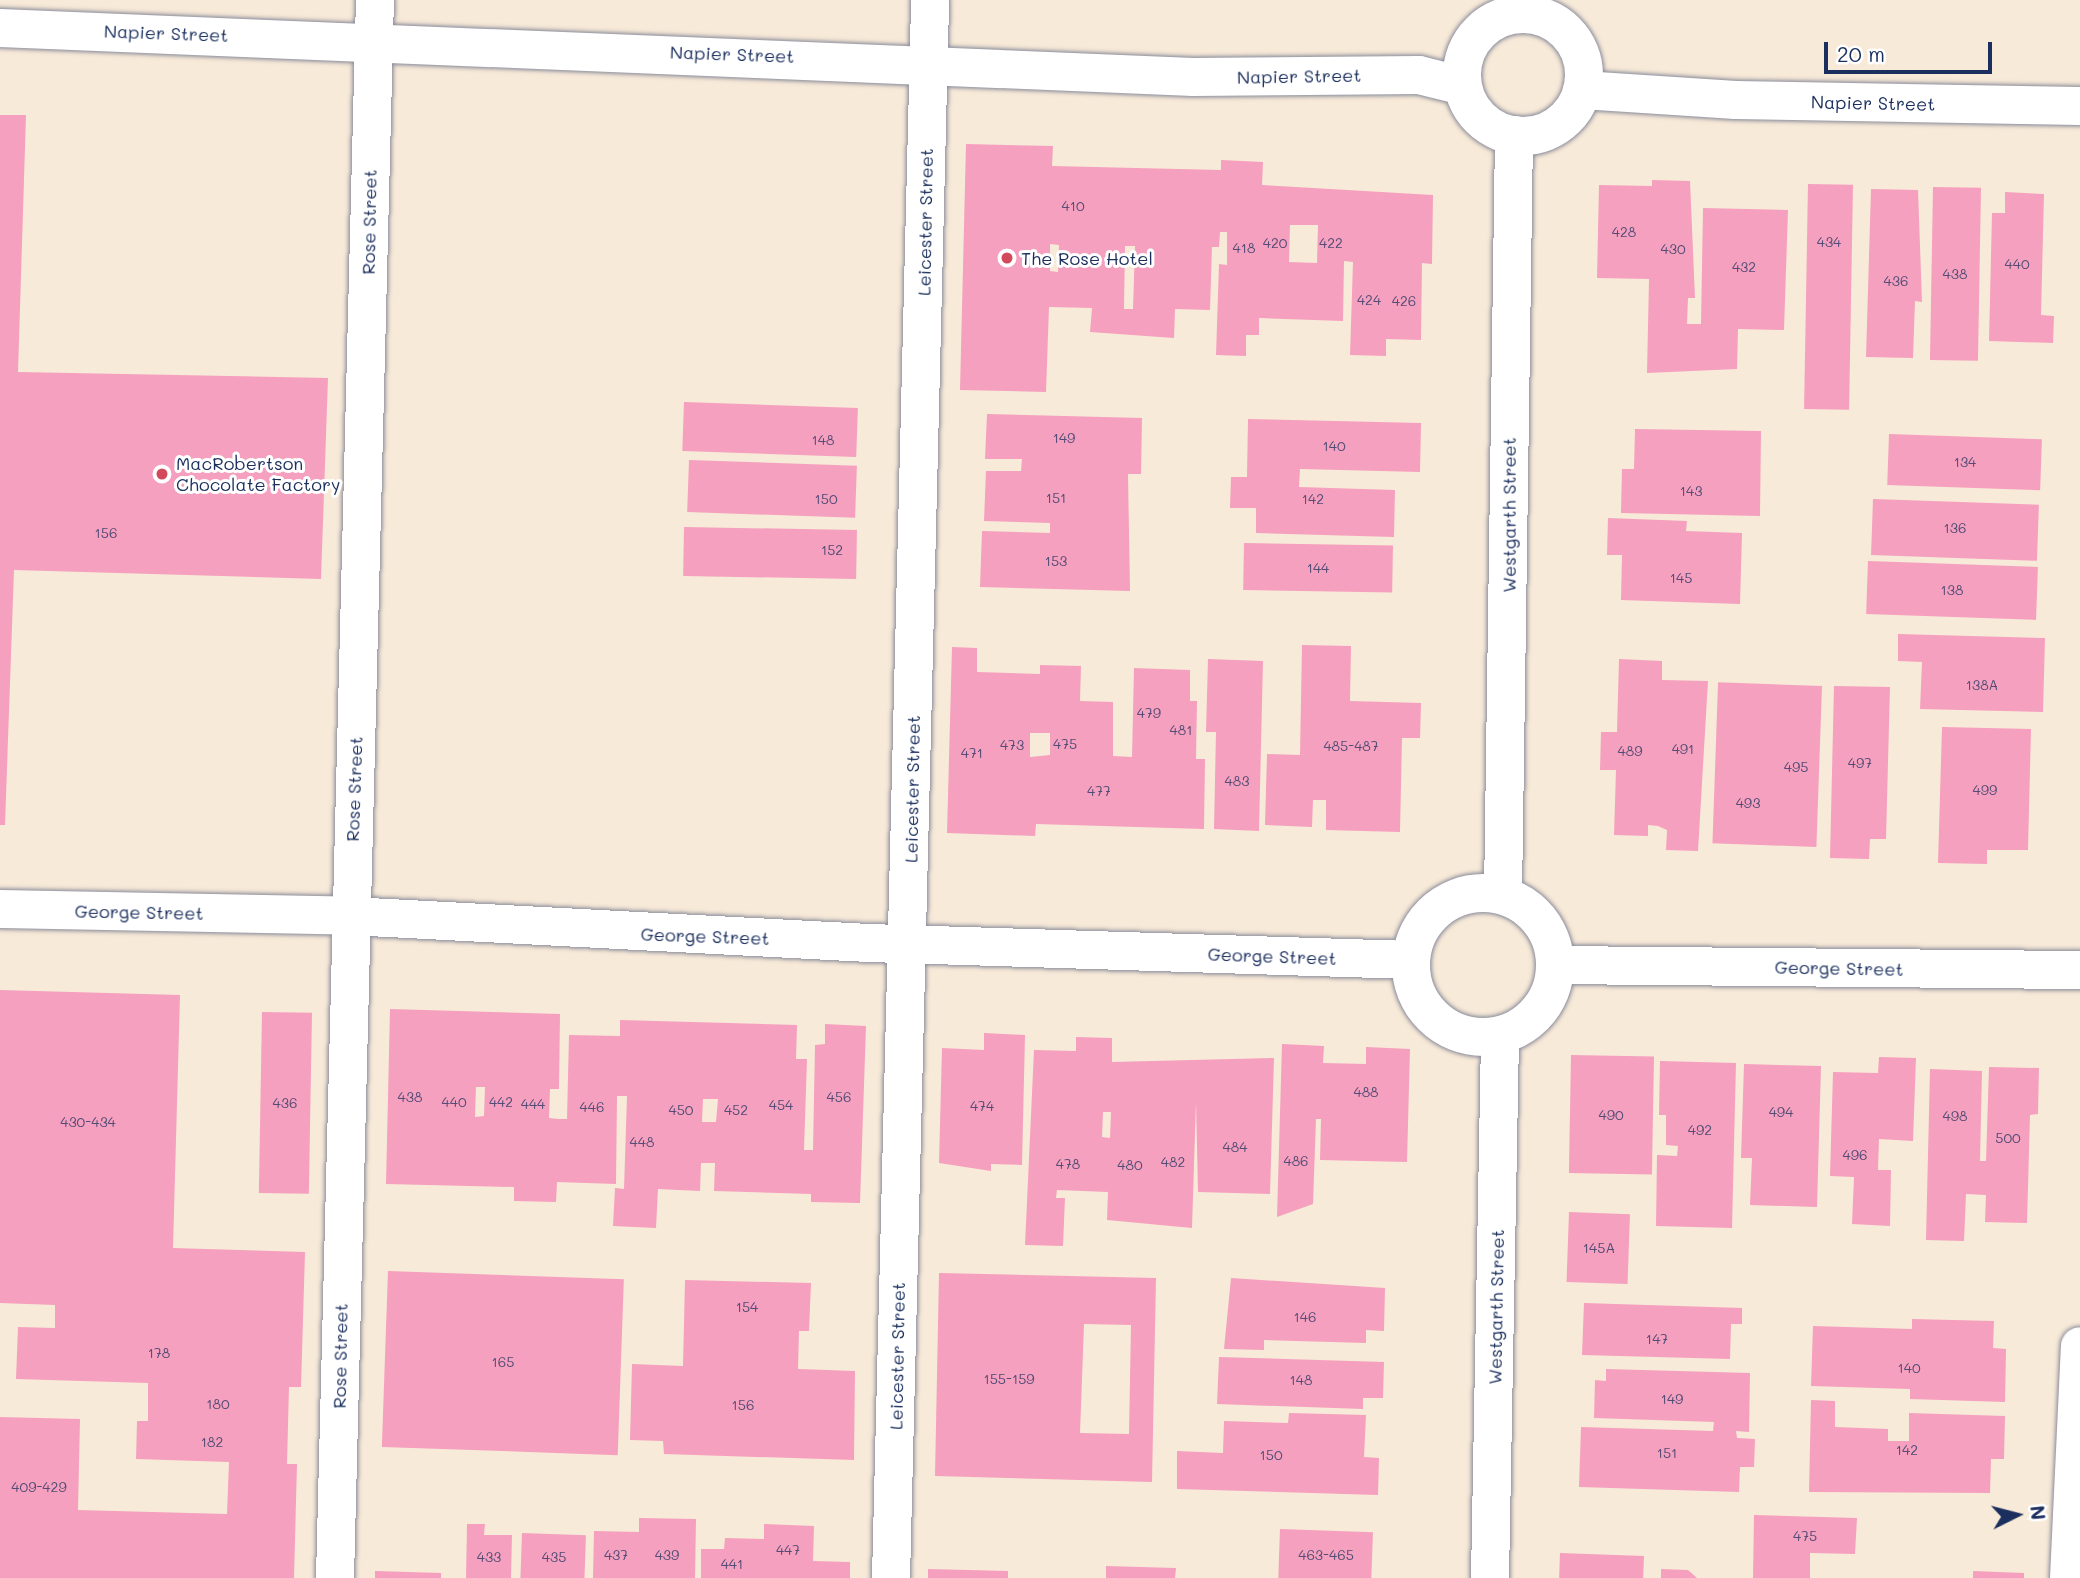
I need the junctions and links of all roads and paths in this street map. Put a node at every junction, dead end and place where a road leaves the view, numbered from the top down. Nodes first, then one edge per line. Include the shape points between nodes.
1 (375, 0) edge
2 (930, 0) edge
3 (1526, 7) edge
4 (0, 28) edge
5 (373, 40) junction
6 (929, 63) junction
7 (1463, 86) junction
8 (1582, 90) junction
9 (2080, 106) edge
10 (1514, 135) junction
11 (1503, 895) junction
12 (0, 909) edge
13 (350, 916) junction
14 (908, 944) junction
15 (1410, 960) junction
16 (1555, 965) junction
17 (2080, 970) edge
18 (1500, 1036) junction
19 (2080, 1346) edge
20 (335, 1578) edge
21 (891, 1578) edge
22 (1490, 1578) edge
23 (2069, 1578) edge

1 - 5 street, Rose Street
2 - 6 street, Leicester Street
3 - 7 street via 1482,29 1463,65
3 - 8 street via 1558,24 1571,37 1582,62
4 - 5 street, Napier Street
5 - 6 street, Napier Street
5 - 13 street, Rose Street
6 - 7 street, Napier Street via 1193,77 1419,75
6 - 14 street, Leicester Street
7 - 10 street via 1481,119
8 - 9 street, Napier Street via 1736,100
8 - 10 street via 1564,120 1532,136
10 - 11 street, Westgarth Street
11 - 15 street via 1481,892 1442,905 1415,939
11 - 16 street via 1545,929
12 - 13 street, George Street
13 - 14 street, George Street
13 - 20 street, Rose Street
14 - 15 street, George Street
14 - 21 street, Leicester Street
15 - 18 street via 1421,1004 1436,1021 1455,1033
16 - 17 street, George Street
16 - 18 street via 1539,1010
18 - 22 street, Westgarth Street
19 - 23 street

